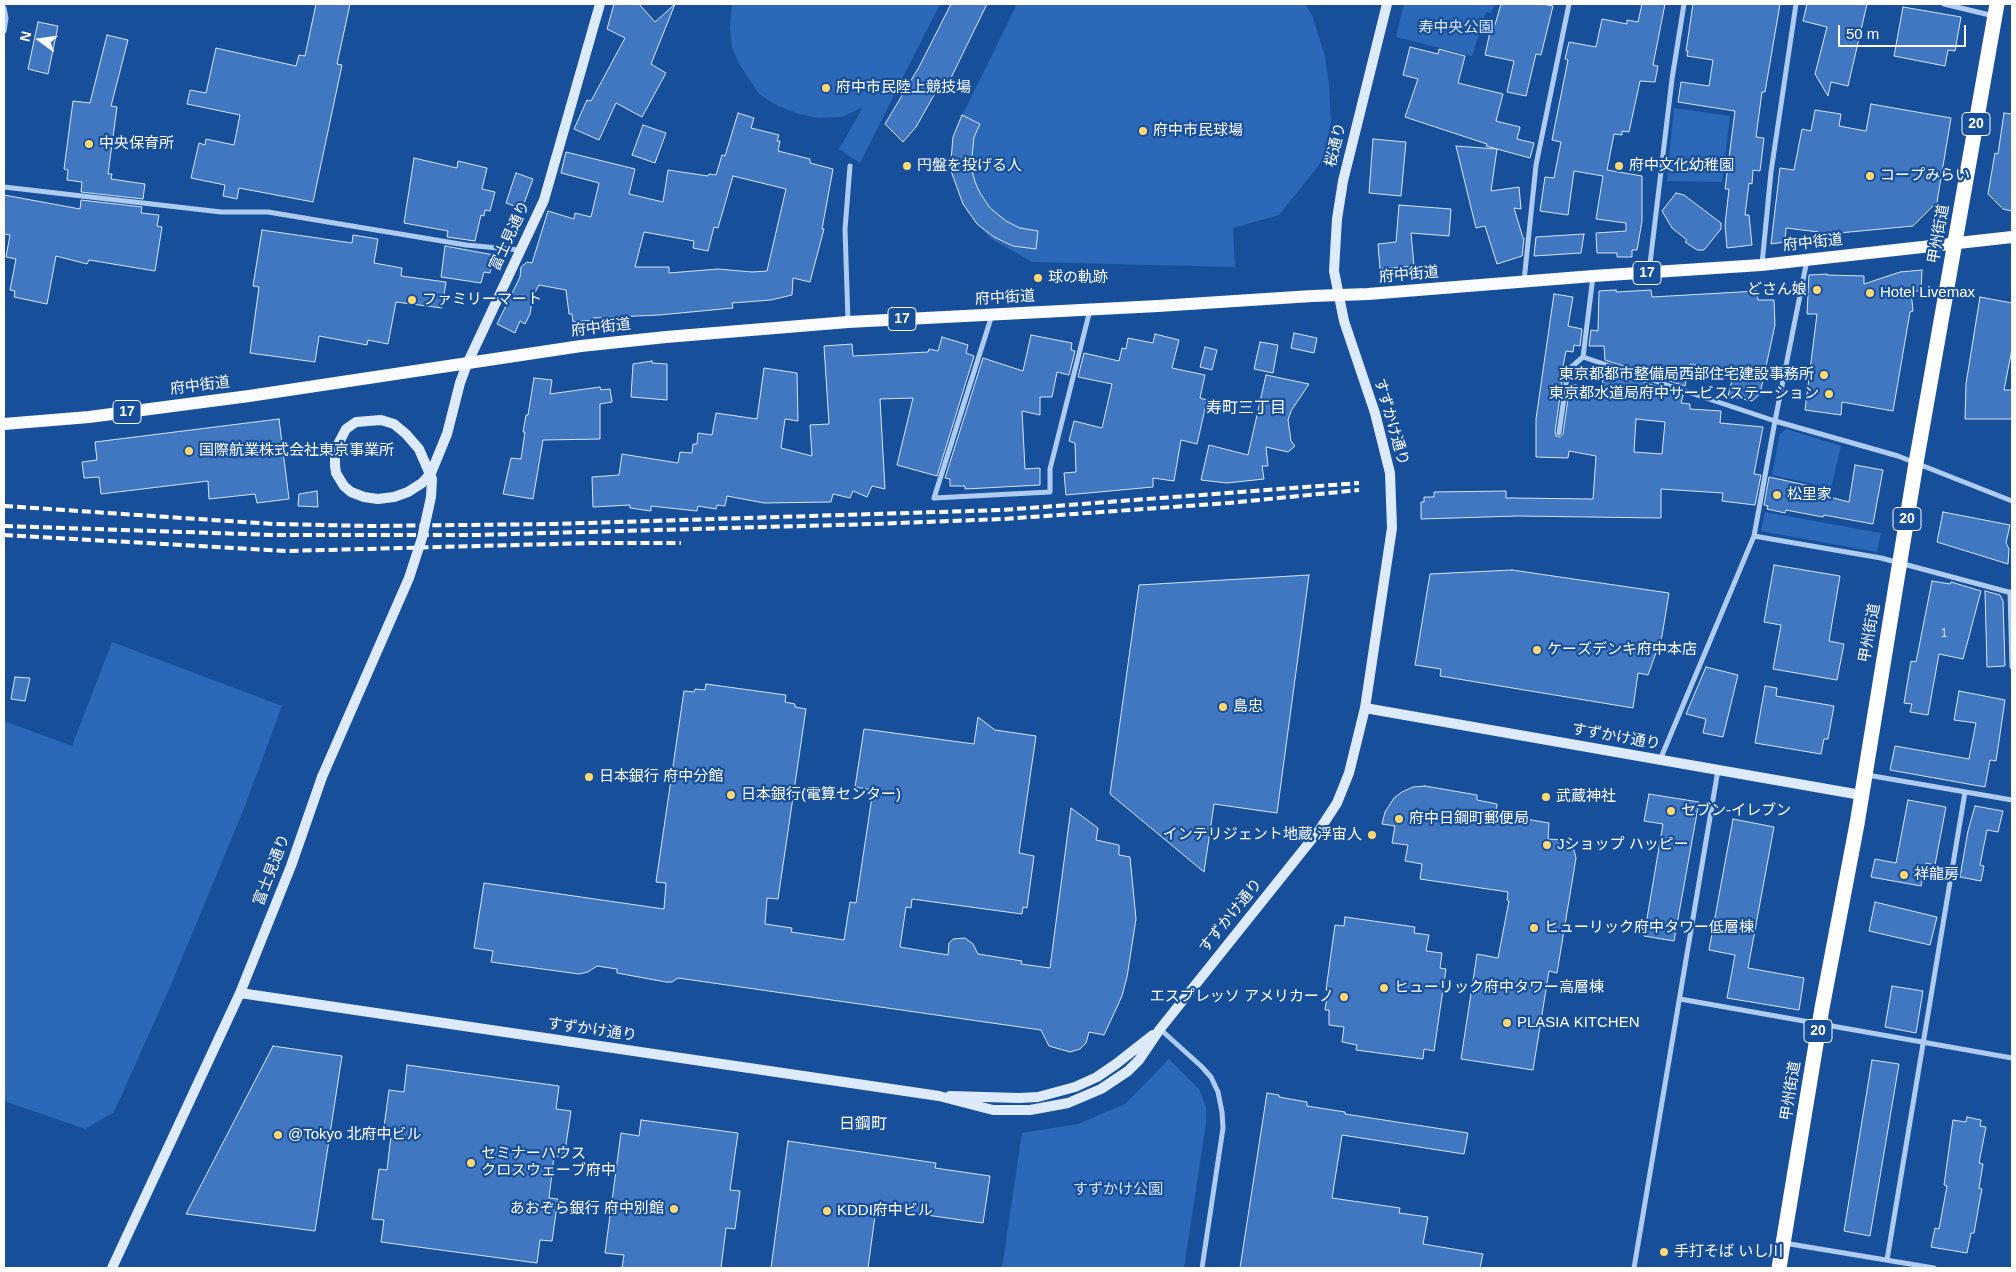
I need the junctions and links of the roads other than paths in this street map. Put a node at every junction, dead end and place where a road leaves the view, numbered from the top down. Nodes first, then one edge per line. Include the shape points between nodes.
1 (600, 4) edge
2 (1386, 4) edge
3 (1569, 4) edge
4 (1684, 4) edge
5 (1796, 4) edge
6 (1944, 4) edge
7 (4, 8) edge
8 (1996, 10) edge
9 (4, 31) edge
10 (850, 166) dead end
11 (4, 187) edge
12 (2012, 237) edge
13 (1954, 245) junction
14 (521, 250) junction
15 (1807, 259) junction
16 (1762, 265) junction
17 (1649, 272) junction
18 (1593, 276) junction
19 (1524, 281) junction
20 (1339, 295) junction
21 (1090, 310) junction
22 (992, 315) junction
23 (848, 322) junction
24 (1583, 357) junction
25 (467, 364) junction
26 (1775, 421) junction
27 (4, 424) edge
28 (1559, 433) dead end
29 (1916, 463) junction
30 (2012, 501) edge
31 (1754, 536) junction
32 (1900, 562) junction
33 (2011, 592) edge
34 (2012, 667) edge
35 (1365, 708) junction
36 (1660, 760) junction
37 (1718, 770) junction
38 (1864, 774) junction
39 (1965, 792) junction
40 (1861, 794) junction
41 (2012, 800) edge
42 (240, 993) junction
43 (1680, 999) junction
44 (1820, 1024) junction
45 (1160, 1029) junction
46 (1924, 1042) junction
47 (2012, 1058) edge
48 (1783, 1243) junction
49 (1887, 1260) junction
50 (112, 1268) edge
51 (1202, 1268) edge
52 (1634, 1268) edge
53 (1779, 1268) edge
54 (1934, 1268) edge

1 - 14 street, 富士見通り via 544,200
2 - 20 street, 桜通り via 1340,199 1334,271
3 - 19 street via 1536,165
4 - 17 street
5 - 16 street via 1771,172
6 - 8 street
7 - 9 street
8 - 13 highway, 甲州街道 / 20
10 - 23 street via 845,229
11 - 14 street via 221,212 268,212 466,245
12 - 13 main road, 府中街道 / 17
13 - 15 main road, 府中街道 / 17
13 - 29 highway, 甲州街道 / 20
14 - 25 street, 富士見通り
15 - 16 main road, 府中街道 / 17
15 - 26 street
16 - 17 main road, 府中街道 / 17
17 - 18 main road, 府中街道 / 17
18 - 19 main road, 府中街道 / 17
18 - 24 street
19 - 20 main road, 府中街道 / 17
20 - 21 main road, 府中街道 / 17
20 - 35 street, すずかけ通り via 1344,321 1383,441 1392,498 1392,528
21 - 22 main road, 府中街道 / 17
21 - 22 street via 1050,469 1050,492 934,498
22 - 23 main road, 府中街道 / 17
23 - 25 main road, 府中街道 / 17 via 581,346
24 - 26 street
24 - 28 street via 1568,370
25 - 27 main road, 府中街道 / 17 via 240,397
25 - 42 street, 富士見通り, bridge via 447,434 430,473 422,483 394,497 364,497 344,486 336,473 335,450 340,437 356,422 381,420 394,424 419,449 432,479 431,488 422,538 409,578 322,777 291,866
26 - 29 street
26 - 31 street
29 - 30 street
29 - 32 highway, 甲州街道 / 20
31 - 32 street
31 - 36 street
32 - 33 street
32 - 38 highway, 甲州街道 / 20
33 - 34 street
35 - 36 street, すずかけ通り
35 - 45 street, すずかけ通り via 1349,774 1337,803
36 - 37 street, すずかけ通り
37 - 40 street, すずかけ通り
37 - 43 street
38 - 39 street
38 - 40 highway, 甲州街道 / 20
39 - 41 street
39 - 46 street
40 - 44 highway, 甲州街道 / 20
42 - 45 street, すずかけ通り via 939,1096 976,1107 1011,1111 1068,1103 1101,1089 1139,1060
42 - 50 street, 富士見通り
43 - 44 street
43 - 52 street
44 - 46 street
44 - 48 highway, 甲州街道 / 20
45 - 51 street via 1210,1077 1218,1092 1222,1112 1223,1128
46 - 47 street
46 - 49 street
48 - 49 street
48 - 53 highway, 甲州街道 / 20
49 - 54 street

